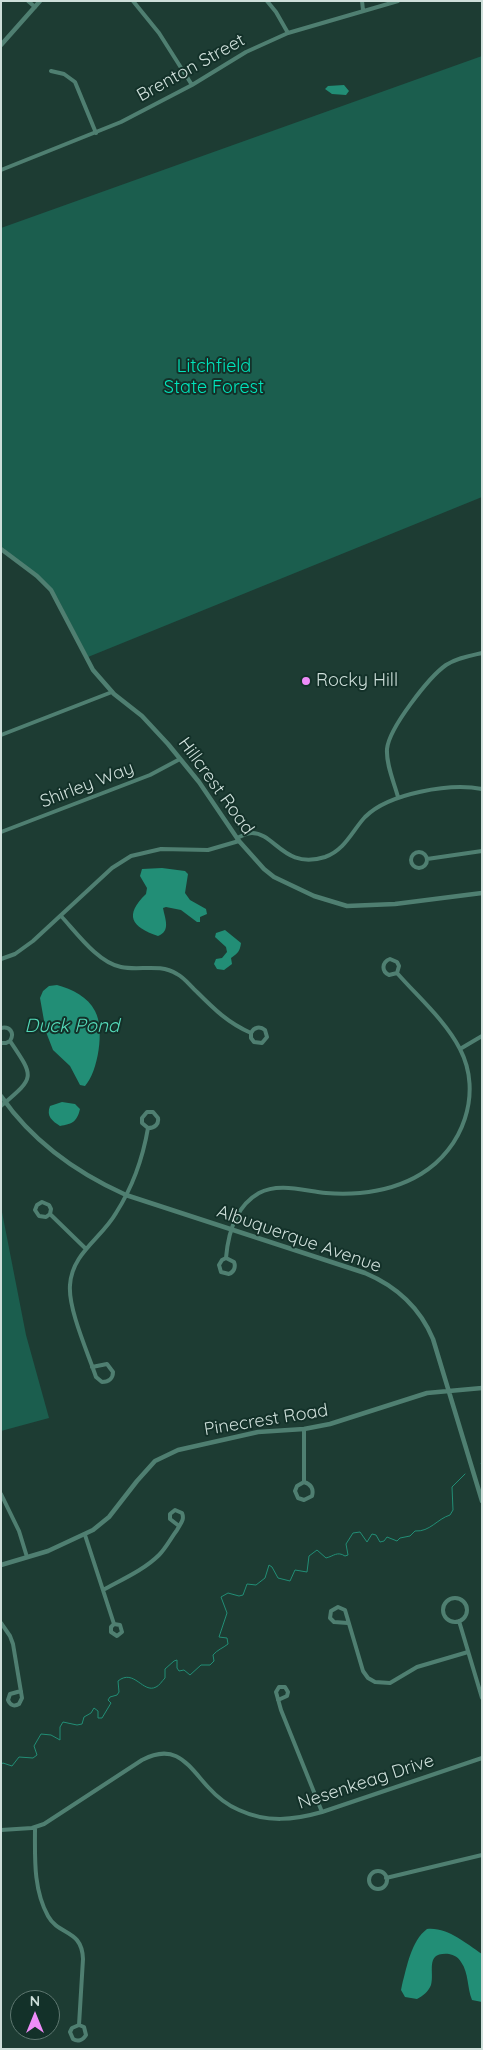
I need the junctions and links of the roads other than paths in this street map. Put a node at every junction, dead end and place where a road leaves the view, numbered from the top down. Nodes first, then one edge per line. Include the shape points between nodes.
1 (28, 1) edge
2 (40, 1) edge
3 (133, 1) edge
4 (267, 1) edge
5 (362, 1) edge
6 (398, 1) edge
7 (35, 7) junction
8 (363, 10) junction
9 (288, 33) junction
10 (1, 45) edge
11 (51, 71) dead end
12 (192, 85) junction
13 (96, 133) junction
14 (1, 170) edge
15 (1, 549) edge
16 (482, 653) edge
17 (112, 692) junction
18 (1, 735) edge
19 (180, 759) junction
20 (482, 789) edge
21 (398, 797) junction
22 (1, 832) edge
23 (238, 839) junction
24 (482, 851) edge
25 (427, 859) junction
26 (482, 894) edge
27 (61, 916) junction
28 (1, 960) edge
29 (396, 973) junction
30 (1, 1028) edge
31 (251, 1033) junction
32 (482, 1036) edge
33 (10, 1041) junction
34 (1, 1043) edge
35 (460, 1049) junction
36 (1, 1096) edge
37 (3, 1104) edge
38 (148, 1128) junction
39 (126, 1195) junction
40 (50, 1214) junction
41 (232, 1230) junction
42 (85, 1248) junction
43 (226, 1258) junction
44 (92, 1367) junction
45 (482, 1388) edge
46 (450, 1390) junction
47 (304, 1429) junction
48 (304, 1482) junction
49 (1, 1494) edge
50 (482, 1501) edge
51 (179, 1526) dead end
52 (85, 1535) junction
53 (27, 1557) junction
54 (1, 1564) edge
55 (103, 1590) junction
56 (459, 1621) junction
57 (1, 1622) edge
58 (348, 1623) junction
59 (114, 1624) dead end
60 (468, 1652) junction
61 (20, 1691) dead end
62 (482, 1698) edge
63 (278, 1700) dead end
64 (482, 1758) edge
65 (322, 1812) junction
66 (35, 1827) junction
67 (1, 1830) edge
68 (482, 1855) edge
69 (386, 1878) junction
70 (79, 2025) junction

1 - 7 street
2 - 7 street
3 - 12 street
4 - 9 street
5 - 8 street
6 - 8 street, Brenton Street
7 - 10 street
8 - 9 street, Brenton Street
9 - 12 street, Brenton Street via 246,52
11 - 13 street via 64,74 75,82
12 - 13 street, Brenton Street
13 - 14 street, Brenton Street
15 - 17 street, Hillcrest Road via 51,590 90,665
16 - 21 street via 442,668 392,730 387,754
17 - 18 street
17 - 19 street, Hillcrest Road via 142,716
19 - 22 street, Shirley Way via 150,775
19 - 23 street, Hillcrest Road
20 - 21 street via 457,787
21 - 23 street via 371,812 341,847 323,857 296,858 255,833
23 - 26 street, Hillcrest Road via 274,877 314,896 347,906
23 - 27 street via 208,850 161,849 137,853 112,868
24 - 25 street
25 - 25 street via 425,854 417,852 411,861 420,869
27 - 28 street via 23,950
27 - 31 street via 105,961 119,967 171,970 183,977 224,1019
29 - 29 street via 397,962 393,959 386,962 384,972
29 - 35 street via 446,1028
30 - 33 street via 11,1030
31 - 31 street via 255,1028 263,1028 267,1032 266,1040 257,1044
32 - 35 street
33 - 34 street
33 - 37 street via 29,1074 24,1087
35 - 41 street via 469,1081 468,1111 453,1144 434,1166 398,1185 367,1192 334,1194 280,1188 266,1190 246,1203
36 - 37 street, Albuquerque Avenue
37 - 39 street, Albuquerque Avenue via 70,1164
38 - 38 street via 158,1123 153,1112 145,1113 142,1118 142,1123
38 - 39 street via 145,1146
39 - 41 street, Albuquerque Avenue
39 - 42 street via 110,1222
40 - 40 street via 47,1203 37,1205 35,1210 39,1216
40 - 42 street
41 - 43 street
41 - 46 street, Albuquerque Avenue via 365,1273 396,1290 426,1324
42 - 44 street via 73,1268 70,1294
43 - 43 street via 219,1267 228,1274 235,1267 234,1262
44 - 44 street via 110,1366 112,1378 99,1381
45 - 46 street, Pinecrest Road
46 - 47 street, Pinecrest Road via 417,1396 355,1418
46 - 50 street, Albuquerque Avenue
47 - 48 street
47 - 52 street, Pinecrest Road via 243,1434 166,1455 146,1470 109,1517
48 - 48 street via 312,1487 313,1493 304,1500 298,1498 295,1491
49 - 53 street via 19,1531
51 - 55 street via 155,1559
52 - 53 street, Pinecrest Road
52 - 55 street
53 - 54 street, Pinecrest Road
55 - 59 street
56 - 56 street via 465,1617 467,1606 458,1598 450,1599 443,1612 447,1619
56 - 60 street
57 - 61 street via 13,1644
58 - 58 street via 343,1608 335,1607 330,1611 329,1616 334,1622
58 - 60 street via 363,1671 368,1678 379,1683 390,1683 417,1667
60 - 62 street
63 - 65 street
64 - 65 street, Nesenkeag Drive
65 - 66 street, Nesenkeag Drive via 286,1820 245,1813 218,1796 186,1761 165,1754 142,1760
66 - 67 street, Nesenkeag Drive
66 - 70 street via 35,1869 42,1902 52,1922 74,1936 82,1948
68 - 69 street
69 - 69 street via 381,1872 375,1872 370,1875 369,1883 378,1889 386,1884
70 - 70 street via 86,2032 85,2037 78,2041 70,2032

